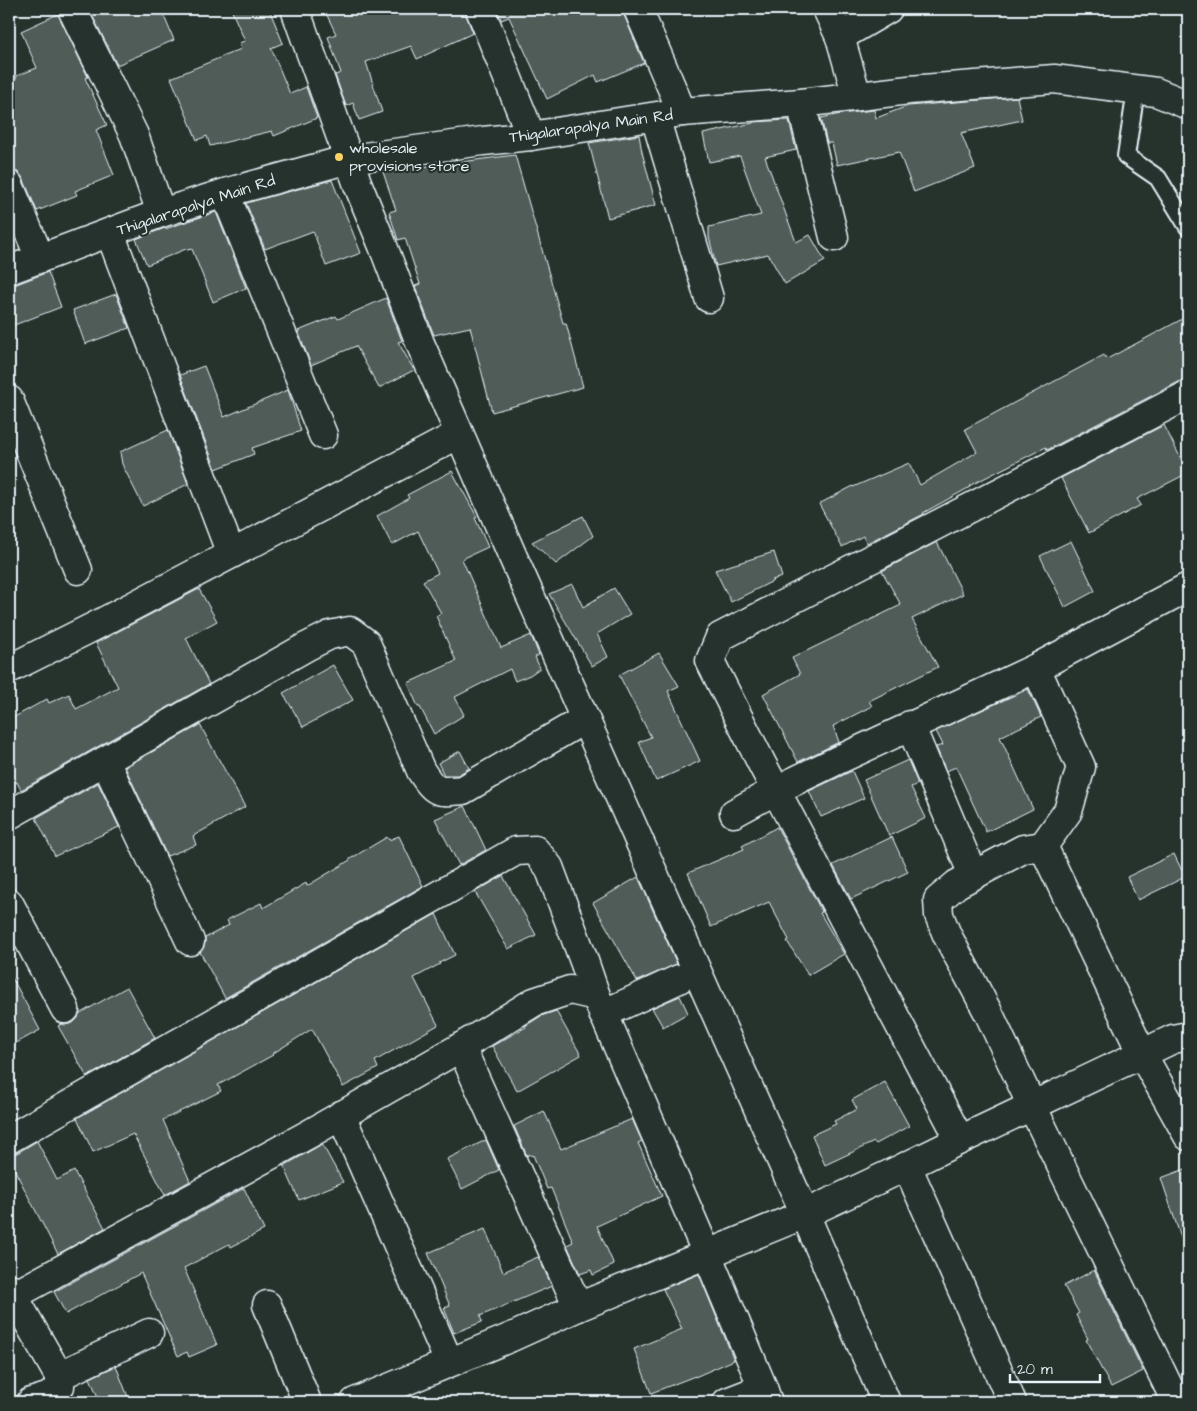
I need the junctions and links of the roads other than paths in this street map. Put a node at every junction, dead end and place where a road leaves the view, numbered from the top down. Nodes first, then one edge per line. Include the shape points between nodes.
1 (72, 9) edge
2 (295, 9) edge
3 (480, 9) edge
4 (638, 9) edge
5 (827, 9) edge
6 (888, 9) edge
7 (840, 37) junction
8 (1136, 90) junction
9 (857, 96) junction
10 (801, 103) junction
11 (1188, 105) edge
12 (669, 115) junction
13 (531, 136) junction
14 (349, 159) junction
15 (9, 185) edge
16 (225, 193) junction
17 (161, 213) junction
18 (1188, 227) edge
19 (110, 233) junction
20 (834, 237) dead end
21 (40, 258) junction
22 (9, 270) edge
23 (708, 298) dead end
24 (1188, 395) edge
25 (9, 400) edge
26 (323, 434) dead end
27 (459, 434) junction
28 (231, 554) junction
29 (78, 570) dead end
30 (1188, 587) edge
31 (1036, 668) junction
32 (9, 669) edge
33 (585, 719) junction
34 (910, 725) junction
35 (105, 761) junction
36 (776, 790) junction
37 (734, 813) dead end
38 (9, 815) edge
39 (1043, 846) junction
40 (973, 875) junction
41 (9, 902) edge
42 (190, 941) dead end
43 (679, 979) dead end
44 (599, 1005) junction
45 (65, 1009) dead end
46 (1188, 1036) edge
47 (461, 1047) junction
48 (1142, 1054) junction
49 (1032, 1106) junction
50 (341, 1115) junction
51 (1188, 1136) edge
52 (9, 1139) edge
53 (960, 1140) junction
54 (907, 1166) junction
55 (805, 1214) junction
56 (707, 1254) junction
57 (11, 1292) edge
58 (267, 1305) dead end
59 (578, 1308) junction
60 (149, 1333) dead end
61 (449, 1362) junction
62 (59, 1376) junction
63 (765, 1395) edge
64 (31, 1402) edge
65 (307, 1402) edge
66 (355, 1402) edge
67 (727, 1402) edge
68 (886, 1402) edge
69 (1012, 1402) edge
70 (1176, 1402) edge

1 - 17 street via 134,135
2 - 14 street
3 - 13 street
4 - 12 street
5 - 7 street
6 - 7 street
7 - 9 street
8 - 9 street, Thigalarapalya Main Rd via 1054,79
8 - 11 street, Thigalarapalya Main Rd via 1156,92
8 - 18 lane via 1126,156 1158,178
9 - 10 street, Thigalarapalya Main Rd
10 - 12 street, Thigalarapalya Main Rd
10 - 20 street
12 - 13 street, Thigalarapalya Main Rd
12 - 23 street
13 - 14 street, Thigalarapalya Main Rd
14 - 16 street, Thigalarapalya Main Rd
14 - 27 street
15 - 21 street
16 - 17 street, Thigalarapalya Main Rd
16 - 26 street
17 - 19 street, Thigalarapalya Main Rd
19 - 21 street, Thigalarapalya Main Rd
19 - 28 street
21 - 22 street, Thigalarapalya Main Rd
24 - 36 street via 720,637 710,661
25 - 29 street
27 - 28 street
27 - 33 street
28 - 32 street
30 - 31 street
31 - 34 street
31 - 39 street via 1081,767 1068,811
33 - 35 street via 463,790 442,792 431,786 421,771 366,643 350,631 322,639
33 - 55 street
34 - 36 street
34 - 40 street
35 - 38 street
35 - 42 street
36 - 37 street
36 - 53 street
39 - 40 street via 1023,849
39 - 48 street
40 - 49 street via 938,900 939,915
41 - 45 street
43 - 44 street
44 - 47 street via 570,990 534,1002
44 - 52 street via 549,867 535,850 516,851
44 - 56 street
46 - 48 street via 1173,1039
47 - 50 street
47 - 59 street
48 - 49 street
48 - 51 street
49 - 53 street
49 - 70 street
50 - 57 street
50 - 61 street
53 - 54 street
54 - 55 street
54 - 69 street
55 - 56 street
55 - 68 street
56 - 59 street
56 - 63 street
57 - 62 street
58 - 65 street
59 - 61 street
60 - 62 street
61 - 66 street
62 - 64 street via 60,1386 50,1396
63 - 67 street

